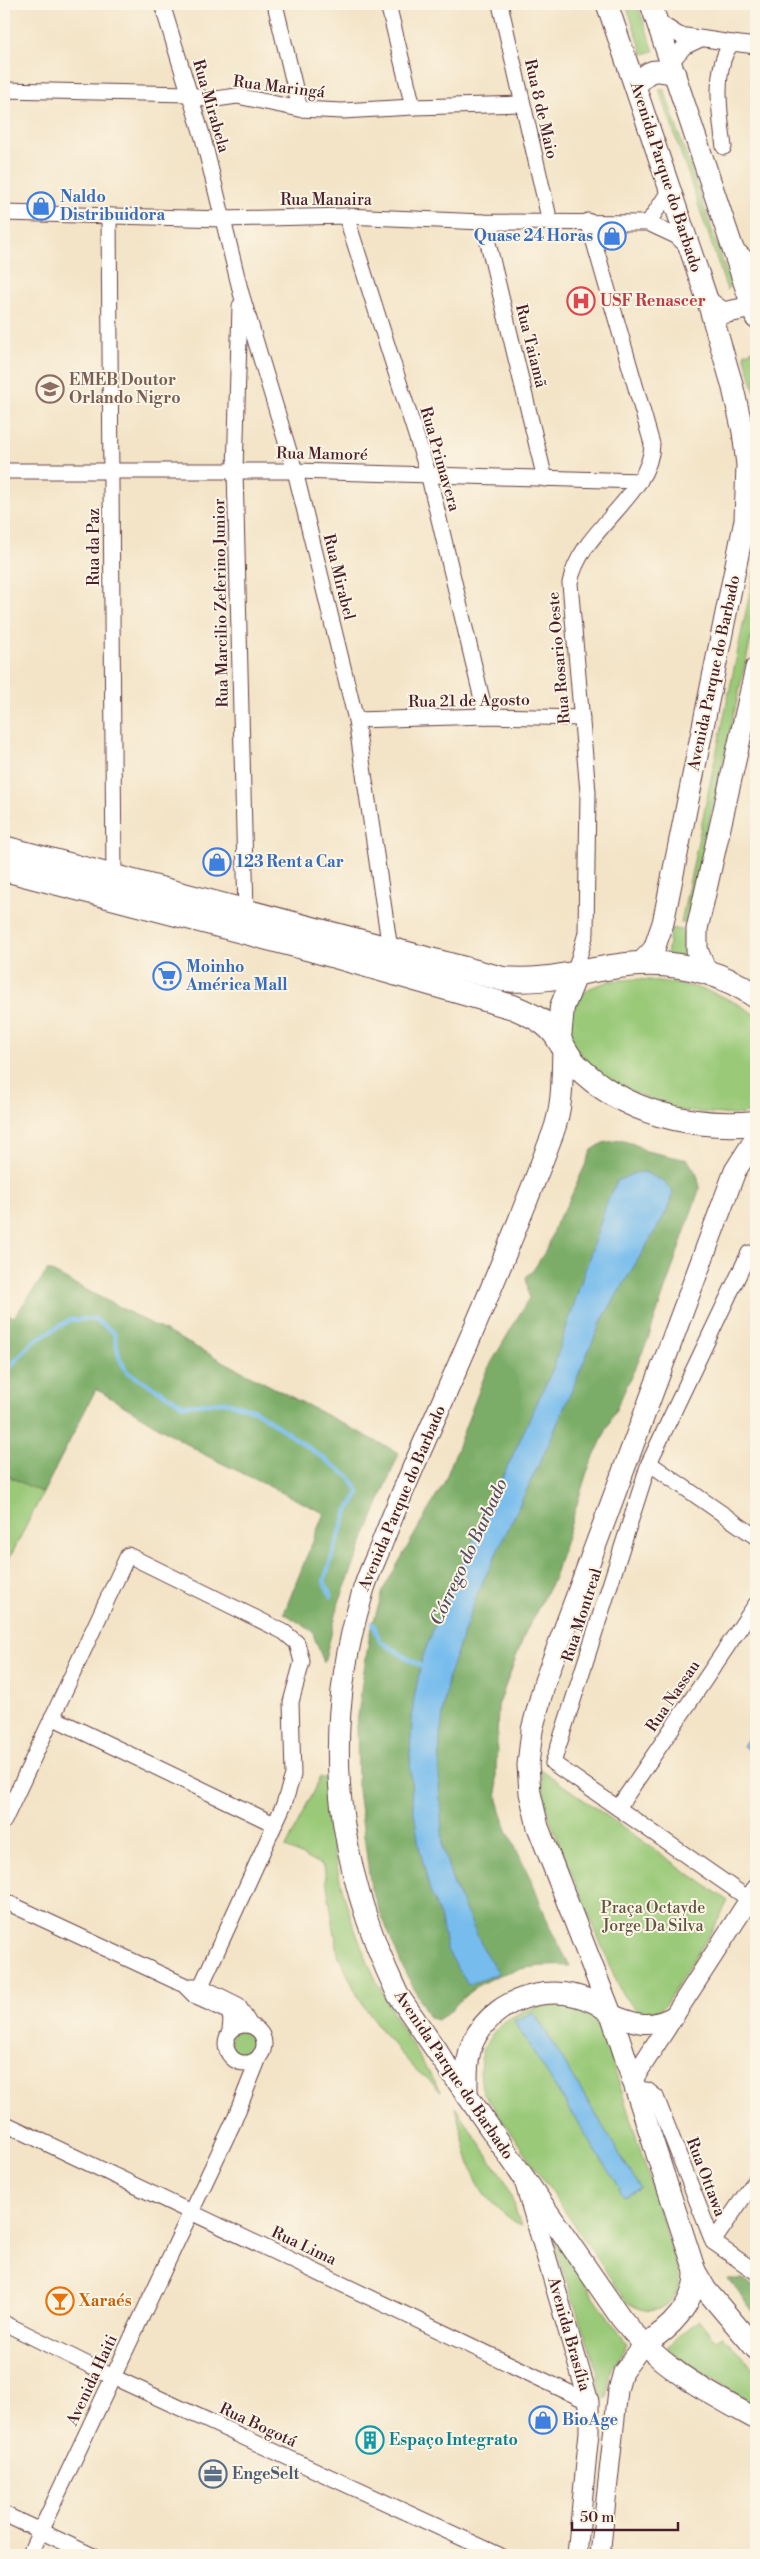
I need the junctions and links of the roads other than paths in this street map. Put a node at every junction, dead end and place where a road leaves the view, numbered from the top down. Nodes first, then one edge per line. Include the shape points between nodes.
1 (162, 4) edge
2 (275, 4) edge
3 (388, 4) edge
4 (500, 4) edge
5 (607, 4) edge
6 (654, 12) edge
7 (701, 40) junction
8 (732, 43) junction
9 (756, 46) edge
10 (673, 68) junction
11 (636, 87) junction
12 (4, 90) edge
13 (189, 94) junction
14 (522, 104) junction
15 (413, 107) junction
16 (300, 109) junction
17 (724, 147) dead end
18 (670, 190) junction
19 (4, 213) edge
20 (109, 216) junction
21 (346, 216) junction
22 (224, 219) junction
23 (588, 221) junction
24 (483, 222) junction
25 (550, 222) junction
26 (648, 222) junction
27 (730, 244) junction
28 (689, 248) junction
29 (756, 267) edge
30 (241, 293) junction
31 (708, 302) junction
32 (755, 310) edge
33 (4, 470) edge
34 (235, 470) junction
35 (111, 471) junction
36 (295, 471) junction
37 (428, 473) junction
38 (545, 478) junction
39 (640, 481) junction
40 (756, 668) edge
41 (486, 716) junction
42 (582, 718) junction
43 (356, 720) junction
44 (4, 848) edge
45 (4, 869) edge
46 (114, 878) junction
47 (246, 912) junction
48 (390, 949) junction
49 (640, 964) junction
50 (706, 971) junction
51 (575, 975) junction
52 (756, 996) edge
53 (561, 1044) junction
54 (756, 1123) edge
55 (756, 1138) edge
56 (752, 1255) edge
57 (649, 1463) junction
58 (756, 1537) edge
59 (756, 1604) edge
60 (52, 1717) junction
61 (618, 1808) junction
62 (4, 1821) edge
63 (274, 1824) junction
64 (754, 1897) edge
65 (4, 1901) edge
66 (198, 1991) junction
67 (604, 2009) junction
68 (674, 2015) junction
69 (250, 2025) junction
70 (230, 2031) junction
71 (260, 2055) junction
72 (240, 2062) junction
73 (250, 2083) junction
74 (634, 2086) junction
75 (467, 2095) junction
76 (4, 2123) edge
77 (522, 2175) junction
78 (756, 2179) edge
79 (191, 2212) junction
80 (713, 2242) junction
81 (695, 2271) junction
82 (756, 2272) edge
83 (4, 2323) edge
84 (643, 2345) junction
85 (756, 2348) edge
86 (113, 2377) junction
87 (589, 2402) junction
88 (756, 2419) edge
89 (4, 2514) edge
90 (40, 2532) junction
91 (29, 2555) edge
92 (91, 2555) edge
93 (499, 2555) edge
94 (577, 2555) edge
95 (600, 2555) edge

1 - 13 street, Rua Mirabela
2 - 16 street
3 - 15 street
4 - 14 street, Rua 8 de Maio
5 - 11 main road, Avenida Parque do Barbado
6 - 7 street via 675,33
6 - 10 main road
7 - 8 street
7 - 10 street via 684,47
8 - 9 street
8 - 17 street via 726,50 720,81 719,109
10 - 11 main road via 648,72
10 - 27 main road
11 - 18 main road, Avenida Parque do Barbado
12 - 13 street, Rua Maringá
13 - 16 street, Rua Maringá via 210,100 237,96
13 - 22 street, Rua Mirabela
14 - 15 street, Rua Maringá
14 - 25 street, Rua 8 de Maio
15 - 16 street, Rua Maringá via 342,111
18 - 26 street
18 - 28 main road, Avenida Parque do Barbado
19 - 20 street, Rua Manaira
20 - 22 street, Rua Manaira
20 - 35 street, Rua da Paz
21 - 22 street, Rua Manaira
21 - 24 street, Rua Manaira
21 - 37 street, Rua Primavera
22 - 30 street, Rua Mirabel
23 - 25 street, Rua Manaira
23 - 26 street, Rua Manaira
23 - 39 street, Rua Rosario Oeste via 651,436 652,455
24 - 25 street, Rua Manaira
24 - 38 street, Rua Taiamã
26 - 28 street, Rua Manaira via 676,236
27 - 29 street
27 - 32 main road
28 - 31 main road, Avenida Parque do Barbado
30 - 34 street, Rua Marcilio Zeferino Junior
30 - 36 street, Rua Mirabel
31 - 32 main road via 723,313
31 - 49 main road, Avenida Parque do Barbado via 743,432 747,465 745,520 663,923 654,949
33 - 35 street, Rua Mamoré
34 - 35 street, Rua Mamoré
34 - 36 street, Rua Mamoré
34 - 47 street, Rua Marcilio Zeferino Junior
35 - 46 street, Rua da Paz
36 - 37 street, Rua Mamoré
36 - 43 street, Rua Mirabel
37 - 38 street, Rua Mamoré
37 - 41 street, Rua Primavera
38 - 39 street, Rua Mamoré
39 - 42 street, Rua Rosario Oeste via 587,544 573,567 570,583 572,620
40 - 50 main road via 698,924 697,950
41 - 42 street, Rua 21 de Agosto
41 - 43 street, Rua 21 de Agosto
42 - 51 street, Rua Rosario Oeste via 588,792 588,892 585,942
43 - 48 street, Rua Mirabel
44 - 46 main road
45 - 53 main road via 514,1006 539,1020
46 - 47 main road
47 - 48 main road
48 - 51 main road via 503,979 526,981
49 - 50 main road
49 - 51 main road
50 - 52 main road
51 - 53 main road via 562,1007
53 - 54 main road via 587,1076 618,1097 651,1112 712,1125
53 - 75 main road, Avenida Parque do Barbado via 562,1083 557,1121 516,1230 395,1508 362,1594 343,1676 339,1712 336,1746 344,1829 361,1901 398,1995
55 - 67 main road via 735,1171 545,1681 532,1730 528,1774 538,1827
56 - 57 street, Rua Montreal
57 - 58 street
57 - 61 street, Rua Montreal via 553,1763
59 - 61 street, Rua Nassau
60 - 62 street
60 - 63 street
60 - 63 street via 128,1555 284,1632 296,1644 302,1662 291,1702 293,1775
61 - 64 street, Rua Montreal
63 - 66 street
64 - 68 street
65 - 66 street
66 - 69 street, Avenida Haiti via 238,2005
66 - 70 street via 228,2012
67 - 68 street via 649,2024
67 - 74 main road
67 - 75 main road via 570,1995 547,1992 524,1998 491,2016 472,2043
68 - 74 street
69 - 70 street via 239,2025
69 - 71 street, Avenida Haiti via 263,2038
70 - 72 street via 226,2047 231,2057
71 - 72 street via 251,2062
71 - 73 street, Avenida Haiti
72 - 73 street via 249,2075
73 - 79 street, Avenida Haiti
74 - 80 street, Rua Ottawa via 656,2097
74 - 81 main road
75 - 77 main road, Avenida Parque do Barbado
76 - 79 street, Rua Lima
77 - 84 main road, Avenida Parque do Barbado
77 - 87 street, Avenida Brasília
78 - 80 street
79 - 86 street, Avenida Haiti
79 - 87 street, Rua Lima
80 - 82 street, Rua Ottawa
81 - 84 main road via 692,2295 685,2307
81 - 85 main road via 706,2290
83 - 86 street, Rua Bogotá
84 - 88 main road, Avenida Parque do Barbado via 695,2385
84 - 95 street, Avenida Brasília via 622,2372 618,2390
86 - 90 street, Avenida Haiti
86 - 93 street, Rua Bogotá
87 - 94 street, Avenida Brasília
89 - 90 street
90 - 91 street, Avenida Haiti
90 - 92 street

